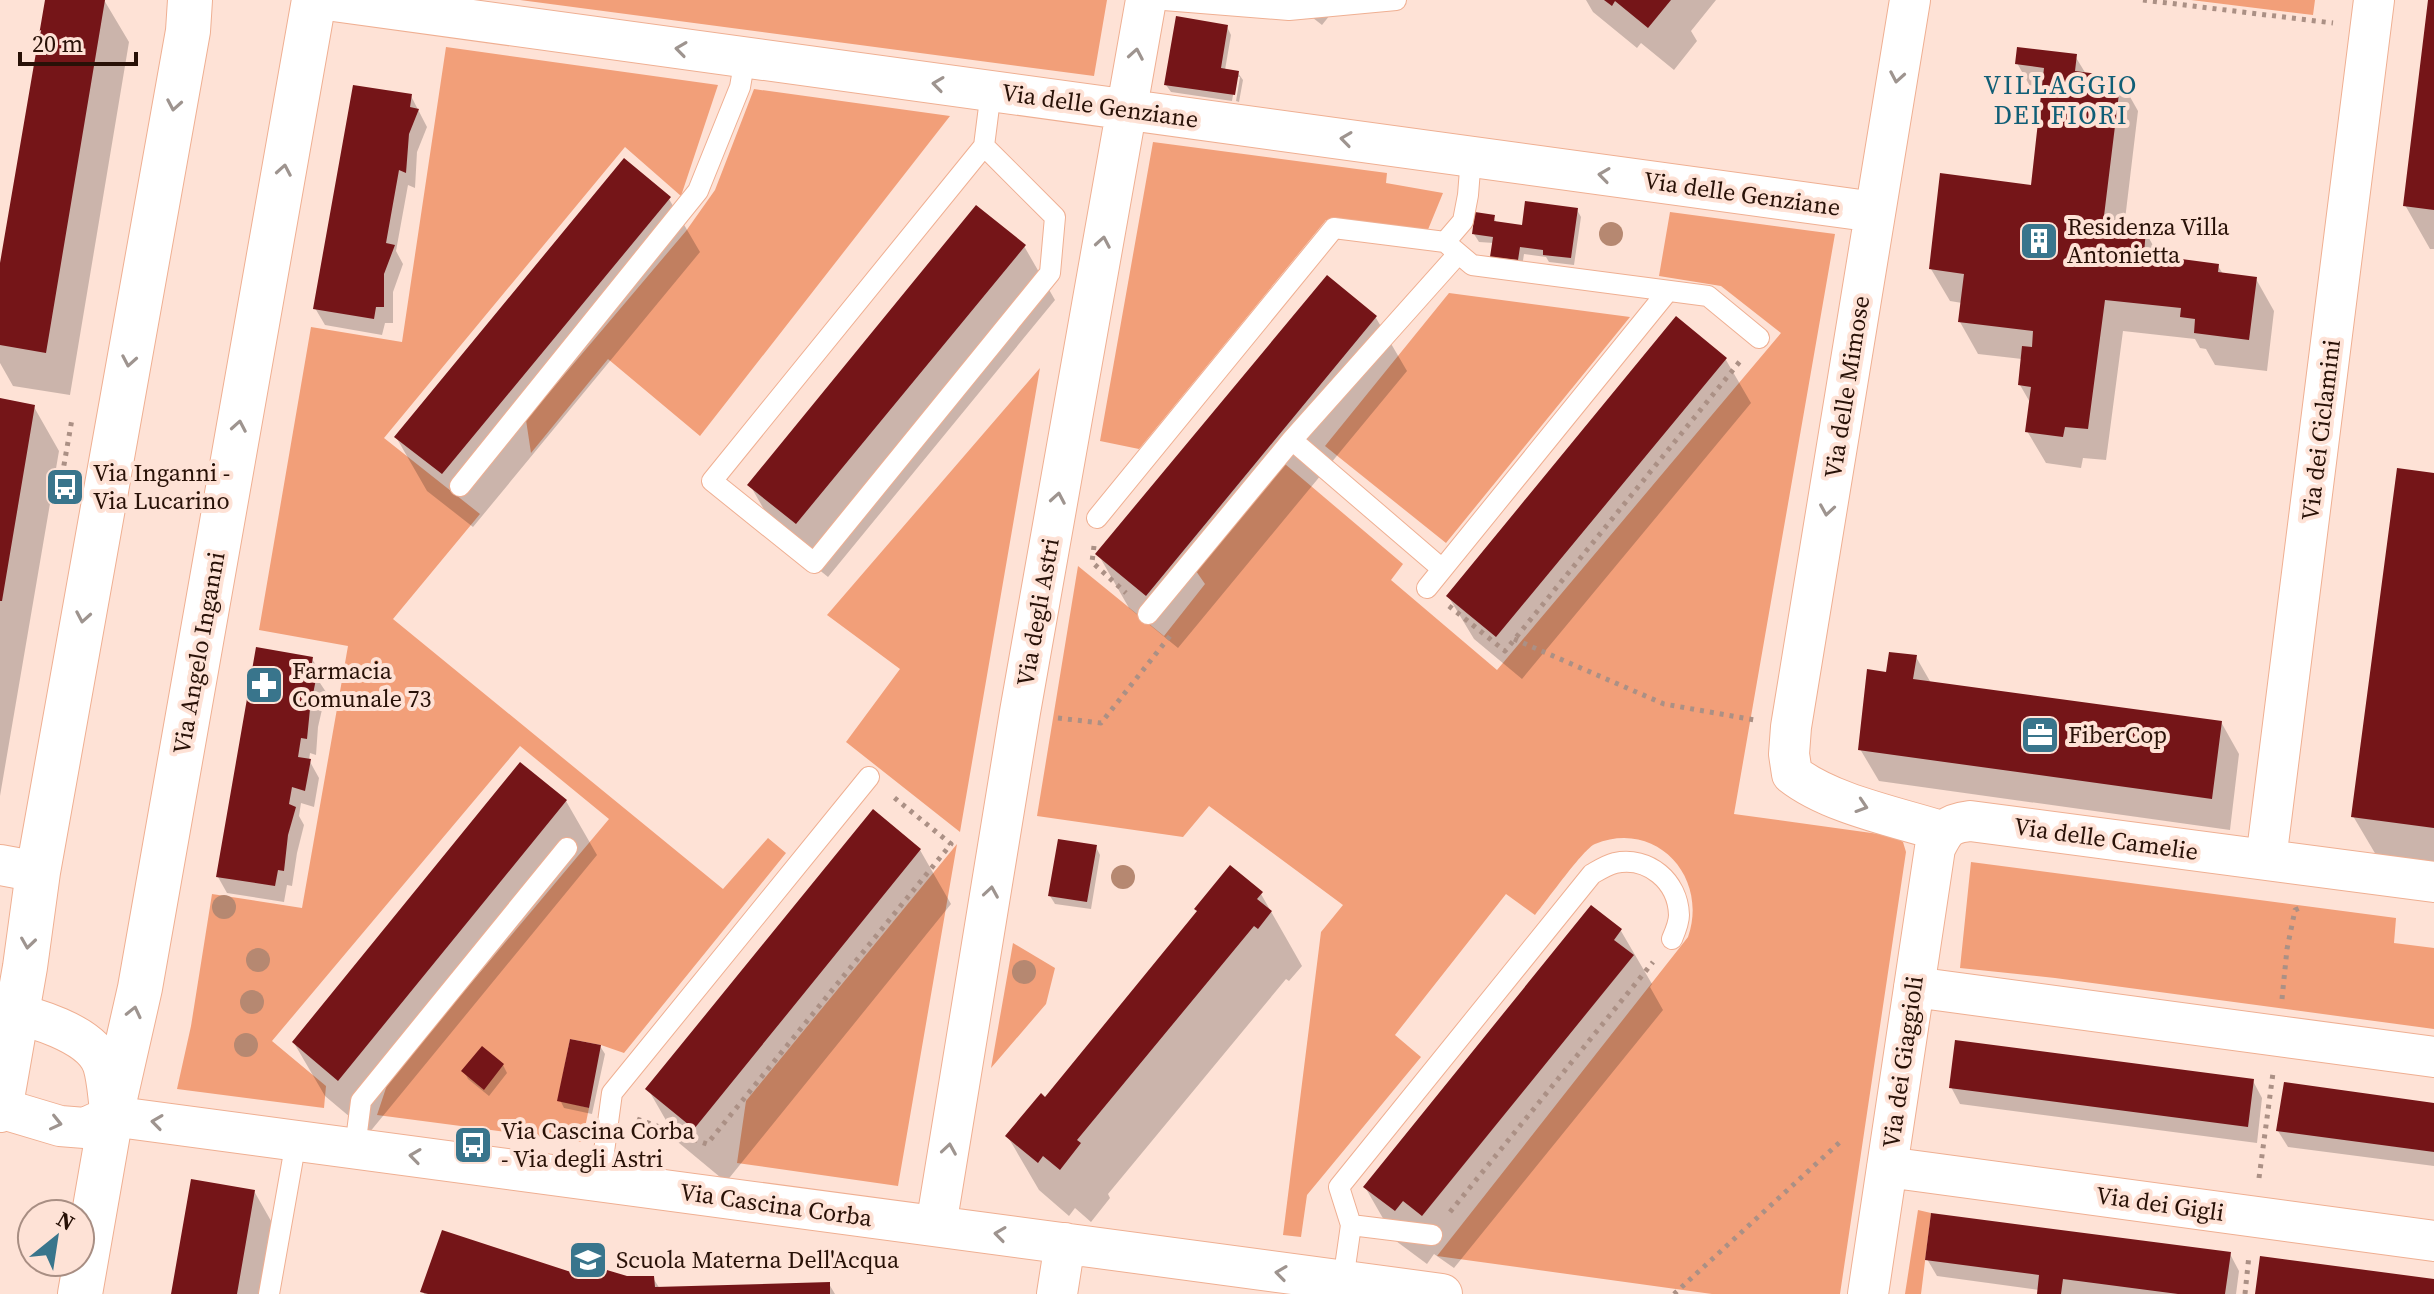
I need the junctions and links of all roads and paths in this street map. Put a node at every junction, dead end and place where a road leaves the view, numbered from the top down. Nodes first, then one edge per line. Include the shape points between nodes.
1 (190, 0) edge
2 (314, 0) edge
3 (326, 0) edge
4 (1146, 0) edge
5 (1164, 0) edge
6 (1396, 0) edge
7 (1910, 0) edge
8 (2143, 0) edge
9 (2372, 14) edge
10 (745, 58) junction
11 (991, 91) junction
12 (1127, 109) junction
13 (984, 146) junction
14 (1471, 157) junction
15 (1875, 212) junction
16 (1451, 248) junction
17 (1668, 291) junction
18 (1759, 338) joint
19 (72, 419) dead end
20 (1292, 440) junction
21 (460, 486) dead end
22 (56, 517) dead end
23 (1097, 518) joint
24 (1441, 568) junction
25 (1427, 588) joint
26 (1148, 614) junction
27 (1514, 639) junction
28 (1053, 718) dead end
29 (1756, 720) dead end
30 (869, 777) joint
31 (1944, 832) junction
32 (567, 848) dead end
33 (2266, 860) junction
34 (19, 869) edge
35 (2434, 882) edge
36 (2305, 905) dead end
37 (1672, 939) joint
38 (1914, 987) junction
39 (8, 1012) edge
40 (2275, 1054) junction
41 (2434, 1057) edge
42 (0, 1109) edge
43 (610, 1109) junction
44 (111, 1116) junction
45 (296, 1141) junction
46 (1840, 1142) dead end
47 (355, 1148) junction
48 (1887, 1167) junction
49 (2259, 1178) dead end
50 (600, 1181) junction
51 (1351, 1225) junction
52 (936, 1226) junction
53 (1432, 1235) joint
54 (2434, 1241) edge
55 (1065, 1243) junction
56 (2250, 1246) dead end
57 (1343, 1281) junction
58 (80, 1294) edge
59 (269, 1294) edge
60 (1057, 1294) edge
61 (1442, 1294) edge
62 (1674, 1294) edge
63 (1868, 1294) edge
64 (2245, 1294) edge

1 -> 34 street via 188,31
44 -> 2 street, Via Angelo Inganni via 140,988
10 -> 3 street, Via delle Genziane
12 -> 4 street, Via degli Astri
5 - 6 lane via 1289,10
7 -> 15 street, Via delle Mimose
8 - 9 path
9 - 33 street, Via dei Ciclamini
11 -> 10 street, Via delle Genziane
10 - 21 lane via 740,87 698,191
11 - 12 street, Via delle Genziane
11 - 13 lane
14 -> 12 street, Via delle Genziane
52 -> 12 street, Via degli Astri
13 - 13 lane via 712,481 814,563 1050,273 1055,217
15 -> 14 street, Via delle Genziane
14 - 16 lane via 1463,221
15 -> 31 street, Via delle Mimose via 1789,754 1792,774 1806,785
16 - 17 lane via 1472,265
16 - 20 lane
16 - 23 lane via 1334,228
17 - 18 lane via 1708,296
17 - 24 lane
18 - 27 path
19 - 22 path
20 - 24 lane
20 - 26 lane
23 - 26 path via 1092,562
24 - 25 lane
25 - 27 path via 1505,651
26 - 28 path via 1170,636 1101,723
27 - 29 path via 1664,704
30 - 43 lane via 612,1093
30 - 43 path via 951,844 707,1144
31 - 33 street, Via delle Camelie via 1952,823 1970,821
31 - 38 street, Via dei Giaggioli via 1935,848
32 - 47 lane via 361,1101
33 - 35 street, Via delle Camelie
34 -> 39 street
36 - 40 path via 2295,910 2287,949
37 - 51 lane via 1679,919 1667,880 1632,861 1592,874 1339,1187
37 - 53 path
38 - 40 street
38 - 48 street, Via dei Giaggioli
39 - 42 street
39 - 44 street, Via Angelo Inganni via 92,1047 103,1064
40 - 41 street
40 - 49 path
42 -> 44 street via 85,1128
43 - 50 lane
45 -> 44 street, Via Cascina Corba
44 - 58 street, Via Angelo Inganni
45 - 47 street, Via Cascina Corba
45 - 59 lane
46 - 62 path
50 -> 47 street, Via Cascina Corba
48 - 54 street, Via dei Gigli
48 - 63 street, Via dei Giaggioli
50 - 52 street, Via Cascina Corba
51 - 53 lane
51 - 57 lane
55 -> 52 street, Via Cascina Corba
57 -> 55 street, Via Cascina Corba
55 - 60 street
56 - 64 path
57 - 61 street, Via Cascina Corba

